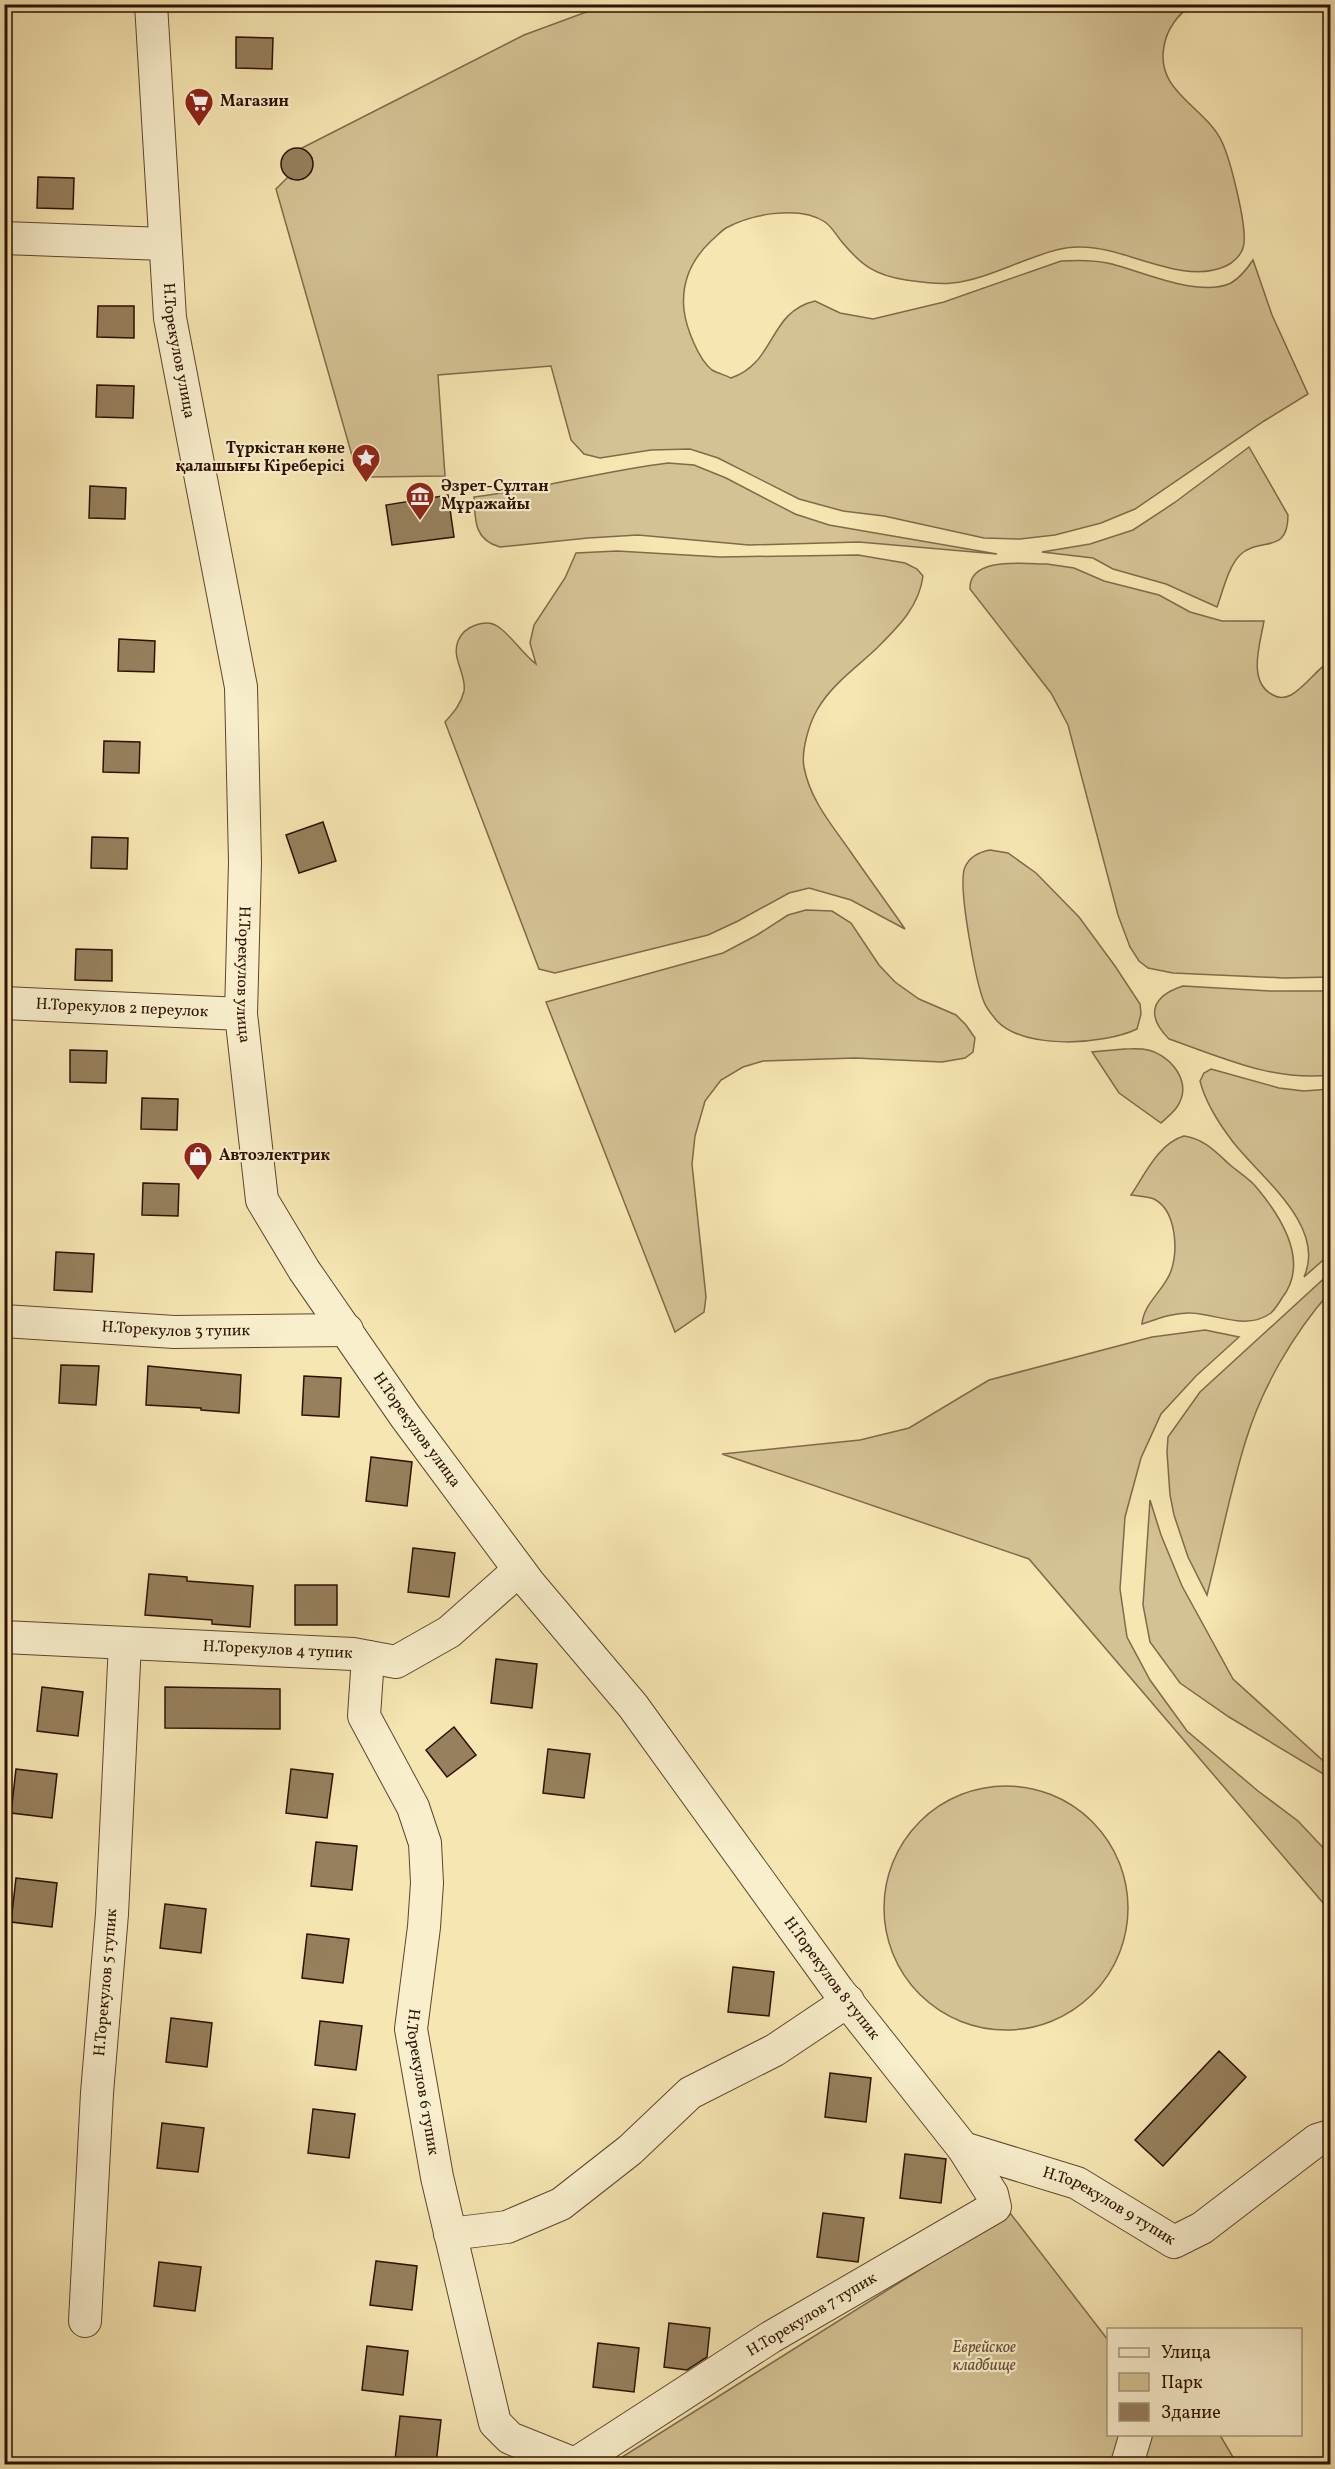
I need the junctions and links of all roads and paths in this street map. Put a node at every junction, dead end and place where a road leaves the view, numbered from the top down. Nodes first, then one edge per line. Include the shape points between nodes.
1 (151, 4) edge
2 (4, 238) edge
3 (164, 243) junction
4 (4, 1003) edge
5 (241, 1014) junction
6 (4, 1321) edge
7 (347, 1330) junction
8 (519, 1570) junction
9 (4, 1637) edge
10 (125, 1643) junction
11 (368, 1657) junction
12 (705, 1806) joint
13 (848, 2001) junction
14 (1330, 2136) edge
15 (963, 2148) junction
16 (450, 2234) junction
17 (85, 2322) dead end
18 (1135, 2436) edge
19 (575, 2464) edge
20 (1126, 2464) edge

1 - 3 street, Н.Торекулов улица
2 - 3 street
3 - 5 street, Н.Торекулов улица via 170,318 241,687 245,862
4 - 5 street, Н.Торекулов 2 переулок
5 - 7 street, Н.Торекулов улица via 262,1200 304,1270
6 - 7 street, Н.Торекулов 3 тупик via 174,1332
7 - 8 street, Н.Торекулов улица
8 - 11 street, Н.Торекулов 4 тупик via 449,1632 396,1662
8 - 12 street, Н.Торекулов улица via 633,1706
9 - 10 street, Н.Торекулов 4 тупик
10 - 11 street, Н.Торекулов 4 тупик
10 - 17 street, Н.Торекулов 5 тупик
11 - 16 street, Н.Торекулов 6 тупик via 364,1716 414,1807 425,1843 424,1927 411,2029
12 - 13 street, Н.Торекулов 8 тупик
13 - 15 street, Н.Торекулов 8 тупик
13 - 16 street via 775,2050 690,2093 630,2150 561,2204 507,2227
14 - 15 street, Н.Торекулов 9 тупик via 1317,2140 1202,2228 1174,2242 1077,2183
15 - 19 street, Н.Торекулов 7 тупик via 992,2194 994,2207 771,2337
16 - 19 street, Н.Торекулов 6 тупик via 495,2423 510,2438
18 - 20 street

